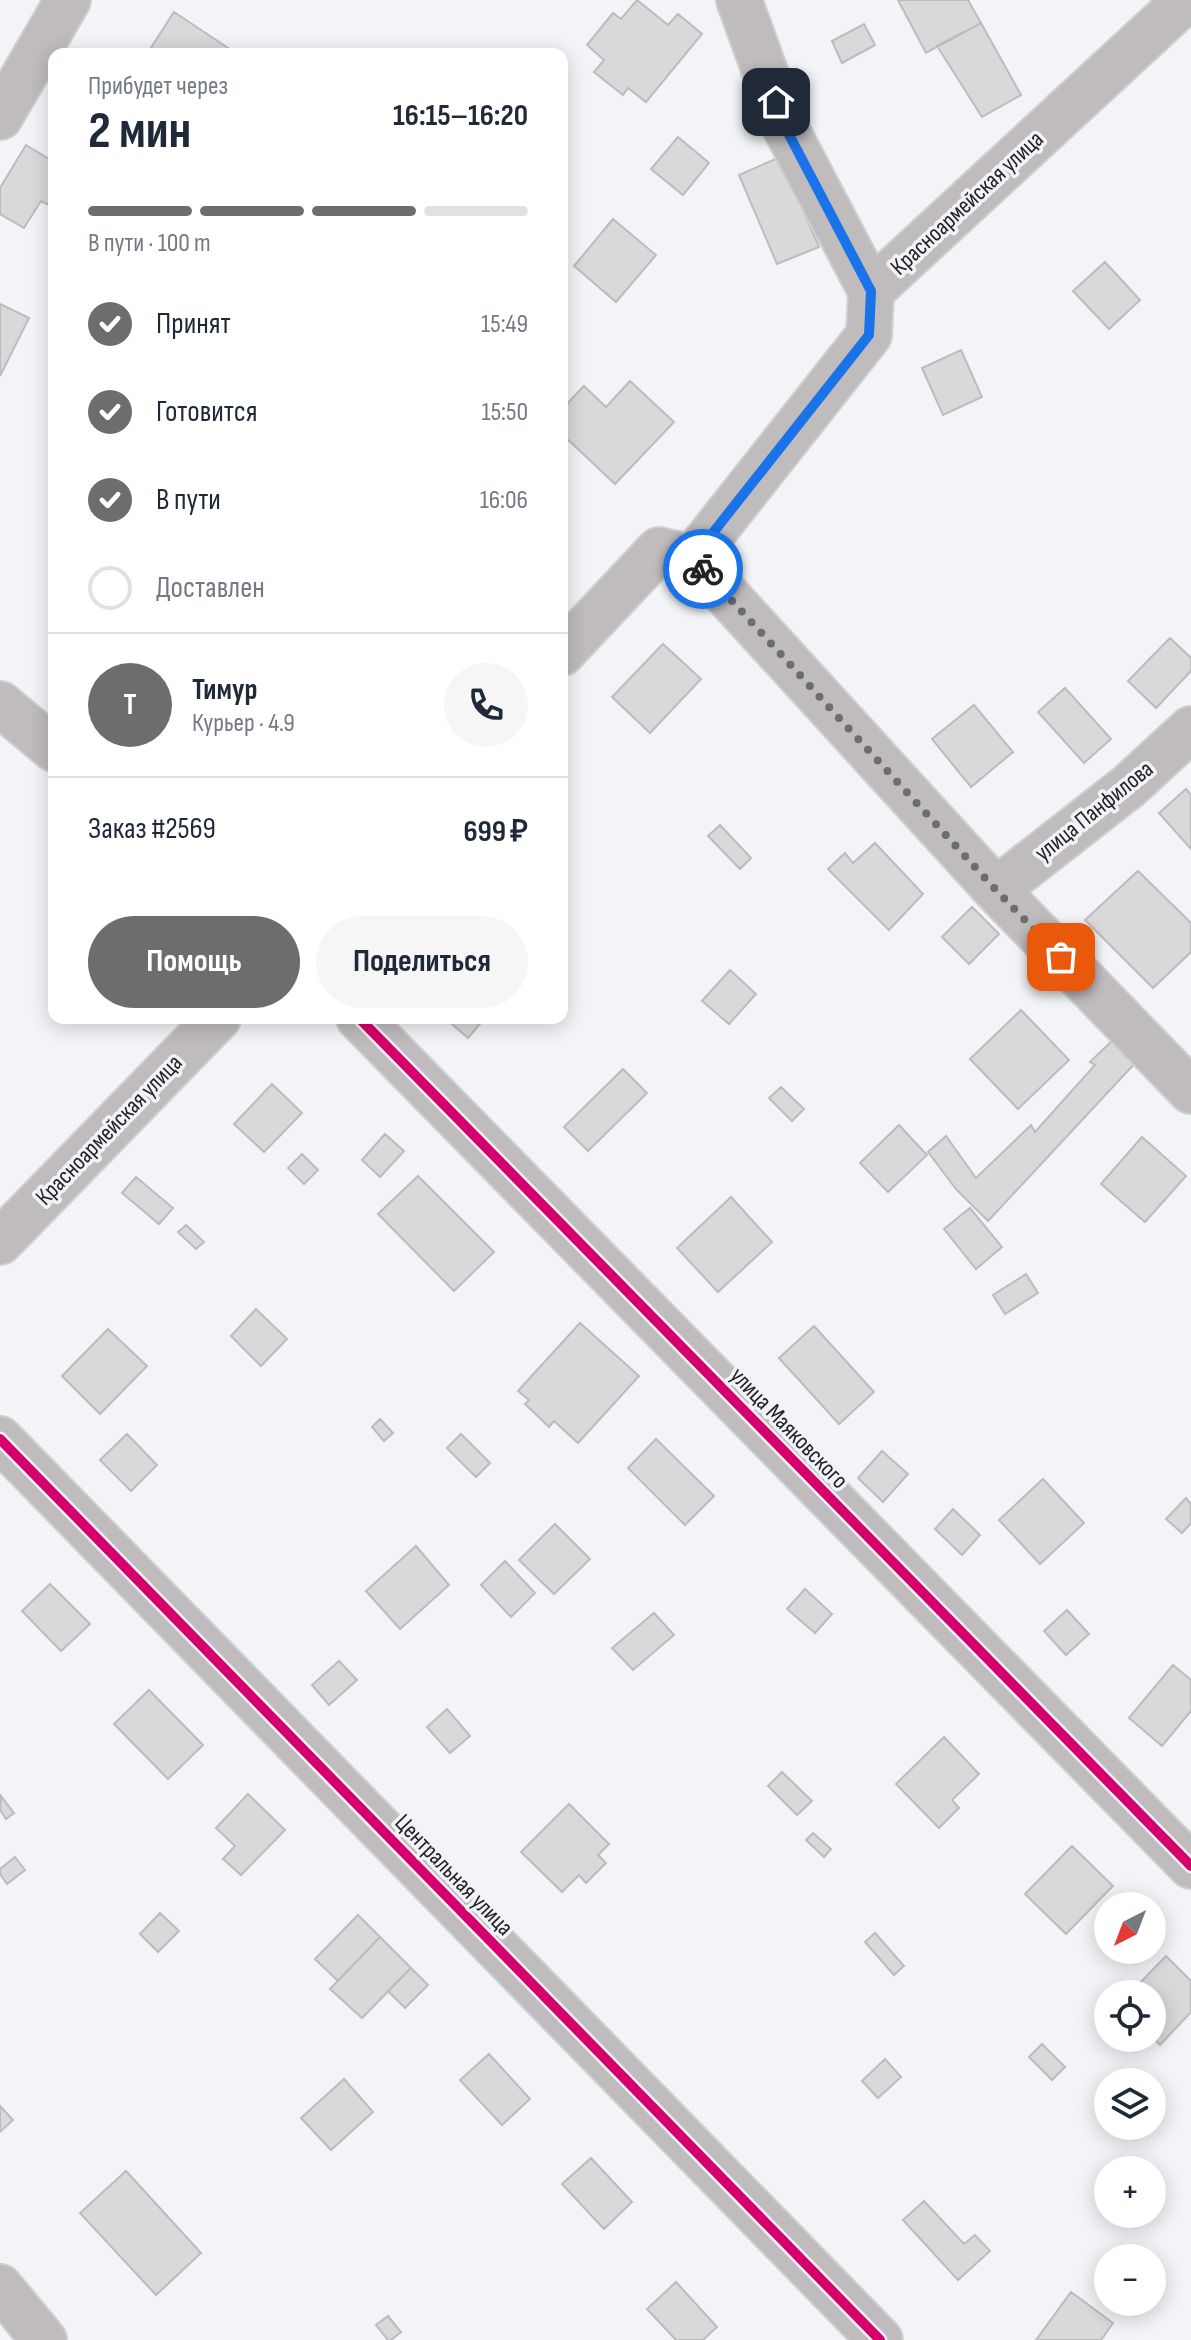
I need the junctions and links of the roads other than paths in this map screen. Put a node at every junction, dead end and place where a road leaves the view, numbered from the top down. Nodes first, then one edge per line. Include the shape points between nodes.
1 (68, 0) edge
2 (739, 0) edge
3 (1186, 0) edge
4 (0, 117) edge
5 (871, 291) junction
6 (693, 558) junction
7 (568, 647) edge
8 (0, 704) edge
9 (1191, 729) edge
10 (48, 744) edge
11 (996, 890) junction
12 (212, 1024) edge
13 (365, 1024) edge
14 (1191, 1091) edge
15 (0, 1242) edge
16 (0, 1439) edge
17 (1191, 1866) edge
18 (0, 2287) edge
19 (44, 2340) edge
20 (880, 2340) edge

1 - 4 street
2 - 5 street via 785,127
3 - 5 street, Красноармейская улица
5 - 6 street, Красноармейская улица via 869,335
6 - 7 street via 659,550
6 - 11 street
8 - 10 street
9 - 11 street, улица Панфилова via 1129,786
11 - 14 street
12 - 15 street, Красноармейская улица
13 - 17 street, улица Маяковского
16 - 20 street, Центральная улица
18 - 19 street

